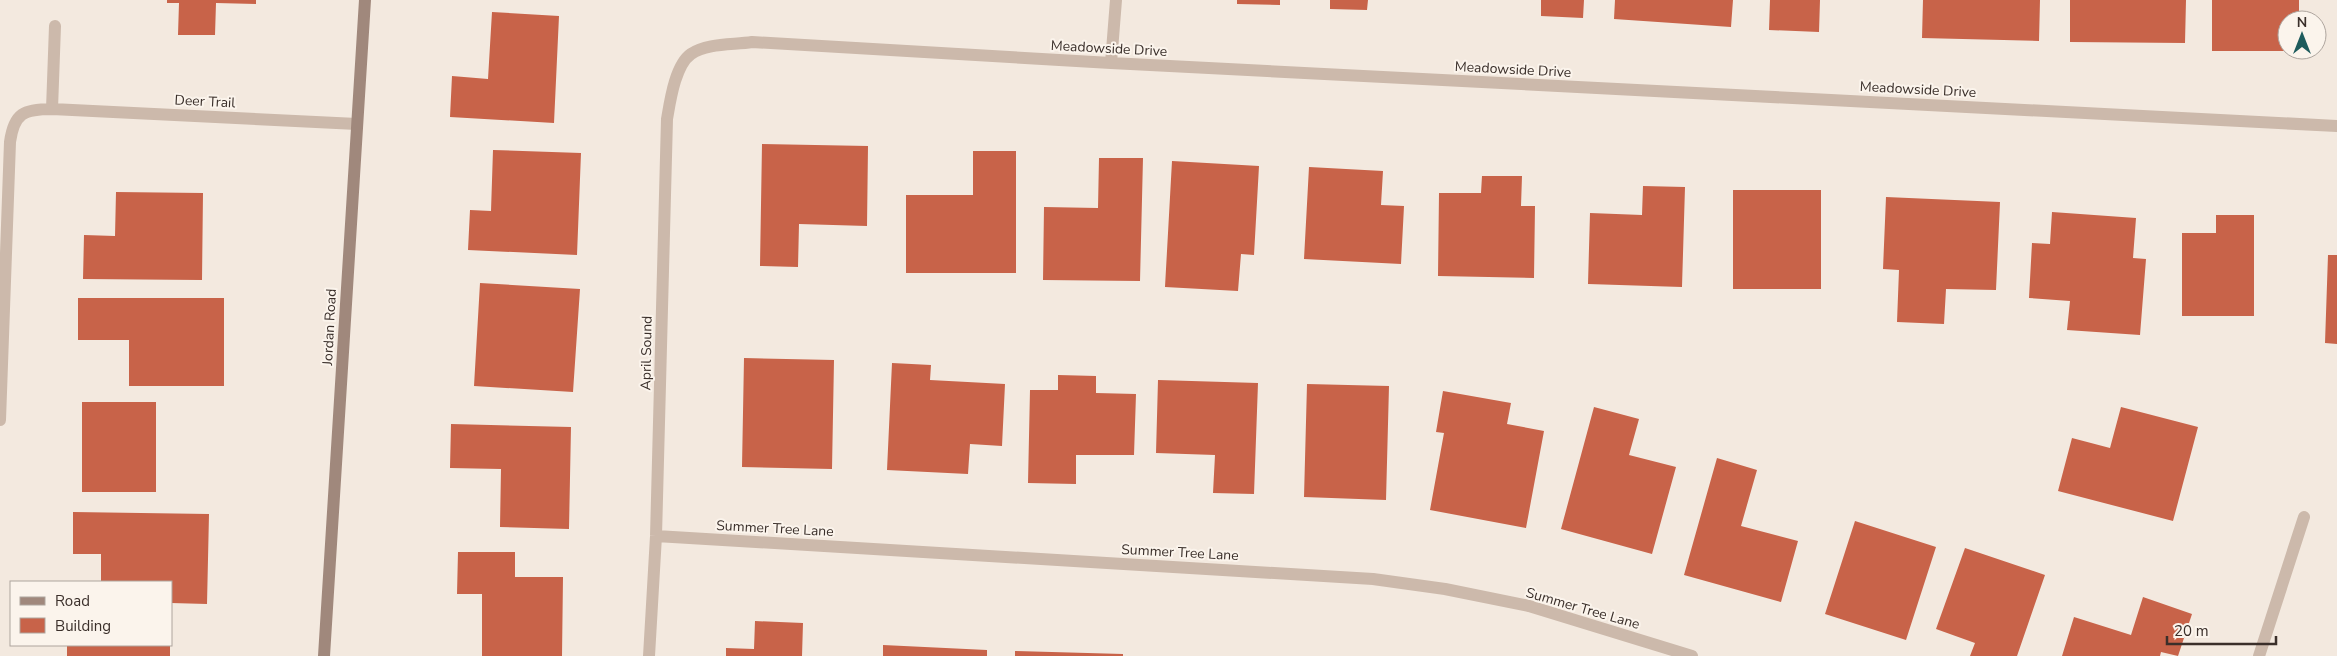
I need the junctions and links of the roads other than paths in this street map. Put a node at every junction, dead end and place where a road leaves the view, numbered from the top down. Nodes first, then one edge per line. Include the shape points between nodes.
1 (365, 0) edge
2 (1116, 0) edge
3 (55, 26) dead end
4 (690, 55) joint
5 (1111, 63) junction
6 (52, 109) junction
7 (357, 124) junction
8 (2337, 126) edge
9 (0, 420) edge
10 (2304, 516) dead end
11 (656, 536) junction
12 (324, 656) edge
13 (648, 656) edge
14 (1692, 656) edge
15 (2259, 656) edge

1 - 7 street, Jordan Road
2 - 5 street
3 - 6 street
4 - 5 street, Meadowside Drive via 710,47 752,42
4 - 11 street, April Sound via 674,80 667,120
5 - 8 street, Meadowside Drive
6 - 7 street, Deer Trail
6 - 9 street, Deer Trail via 33,109 22,113 11,130
7 - 12 street, Jordan Road
10 - 15 street
11 - 13 street, April Sound
11 - 14 street, Summer Tree Lane via 1373,579 1529,606

